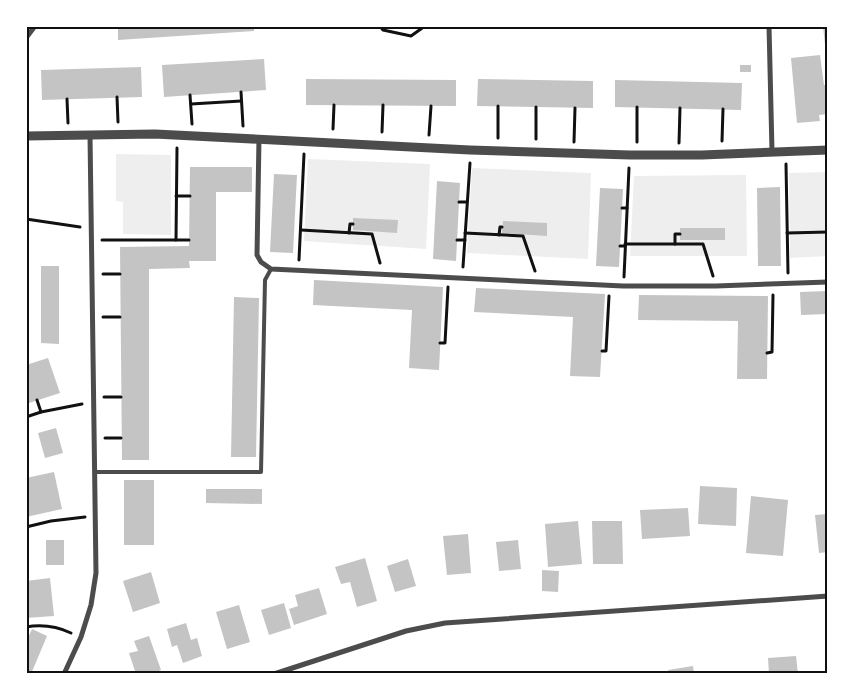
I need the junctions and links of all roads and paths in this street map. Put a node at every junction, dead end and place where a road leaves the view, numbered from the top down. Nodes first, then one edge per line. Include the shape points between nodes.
1 (35, 26) edge
2 (380, 26) edge
3 (425, 26) edge
4 (769, 26) edge
5 (26, 38) edge
6 (241, 92) dead end
7 (190, 95) dead end
8 (117, 97) dead end
9 (67, 99) dead end
10 (241, 101) junction
11 (191, 104) junction
12 (334, 105) dead end
13 (383, 105) dead end
14 (431, 106) dead end
15 (498, 106) dead end
16 (536, 107) dead end
17 (638, 107) dead end
18 (575, 108) dead end
19 (680, 108) dead end
20 (723, 109) dead end
21 (118, 134) junction
22 (69, 135) junction
23 (90, 135) junction
24 (177, 135) junction
25 (26, 136) edge
26 (193, 136) junction
27 (244, 138) junction
28 (259, 138) junction
29 (305, 141) junction
30 (332, 142) junction
31 (381, 145) junction
32 (429, 148) junction
33 (470, 150) junction
34 (828, 150) edge
35 (498, 151) junction
36 (772, 151) junction
37 (785, 151) junction
38 (536, 152) junction
39 (574, 153) junction
40 (722, 154) junction
41 (633, 155) junction
42 (678, 155) junction
43 (296, 194) dead end
44 (302, 194) junction
45 (176, 196) junction
46 (190, 196) dead end
47 (459, 202) dead end
48 (467, 202) junction
49 (780, 206) dead end
50 (787, 206) junction
51 (622, 208) dead end
52 (627, 208) junction
53 (26, 219) edge
54 (353, 224) dead end
55 (502, 227) dead end
56 (92, 229) junction
57 (301, 231) junction
58 (294, 232) dead end
59 (350, 232) junction
60 (828, 232) edge
61 (465, 234) junction
62 (680, 234) dead end
63 (787, 234) junction
64 (499, 235) junction
65 (92, 240) junction
66 (176, 240) junction
67 (190, 240) dead end
68 (457, 240) dead end
69 (465, 240) junction
70 (675, 244) junction
71 (781, 244) dead end
72 (787, 244) junction
73 (625, 245) junction
74 (620, 246) dead end
75 (271, 269) junction
76 (299, 269) junction
77 (382, 273) junction
78 (92, 274) junction
79 (120, 274) dead end
80 (449, 277) junction
81 (463, 277) junction
82 (538, 281) junction
83 (828, 282) edge
84 (773, 284) junction
85 (788, 284) junction
86 (609, 285) junction
87 (623, 286) junction
88 (716, 286) junction
89 (120, 316) dead end
90 (93, 317) junction
91 (440, 343) dead end
92 (602, 351) dead end
93 (768, 353) dead end
94 (94, 396) junction
95 (121, 397) dead end
96 (37, 400) dead end
97 (41, 412) junction
98 (26, 416) edge
99 (95, 438) junction
100 (121, 438) dead end
101 (95, 472) junction
102 (96, 516) junction
103 (26, 527) edge
104 (827, 596) edge
105 (828, 604) edge
106 (26, 627) edge
107 (81, 637) junction
108 (64, 674) edge
109 (274, 674) edge

1 - 5 street
2 - 3 path via 384,30 411,36
4 - 36 street
6 - 10 path
7 - 11 path
8 - 21 path
9 - 22 path
10 - 11 path
10 - 27 path
11 - 26 path
12 - 30 path
13 - 31 path
14 - 32 path
15 - 35 path
16 - 38 path
17 - 41 path
18 - 39 path
19 - 42 path
20 - 40 path
21 - 23 street
21 - 24 street
22 - 23 street
22 - 25 street
23 - 56 street
24 - 26 street
24 - 45 path
26 - 27 street
27 - 28 street
28 - 29 street
28 - 75 street via 257,255
29 - 30 street
29 - 44 path
30 - 31 street
31 - 32 street
32 - 33 street
33 - 35 street
33 - 48 path
34 - 37 street
35 - 38 street
36 - 37 street
36 - 40 street
37 - 50 path
38 - 39 street
39 - 41 street
40 - 42 street
41 - 42 street
41 - 52 path
43 - 44 path
44 - 57 path
45 - 46 path
45 - 66 path
47 - 48 path
48 - 61 path
49 - 50 path
50 - 63 path
51 - 52 path
52 - 73 path
53 - 56 path
54 - 59 path via 350,224
55 - 64 path
56 - 65 street
57 - 58 path
57 - 59 path
57 - 76 path
59 - 77 path via 372,234
60 - 63 path
61 - 64 path
61 - 69 path
62 - 70 path via 675,234
63 - 72 path
64 - 82 path via 523,236
65 - 66 path
65 - 78 street
66 - 67 path
68 - 69 path
69 - 81 path
70 - 73 path
70 - 88 path via 703,244
71 - 72 path
72 - 85 path
73 - 74 path
73 - 87 path
75 - 76 street
75 - 101 lane via 264,280 261,472
76 - 77 street
77 - 80 street
78 - 79 path
78 - 90 street
80 - 81 street
80 - 91 path via 444,317 445,343
81 - 82 street
82 - 86 street
83 - 85 street
84 - 85 street
84 - 88 street
84 - 93 path via 772,352
86 - 87 street
86 - 92 path via 606,351
87 - 88 street
89 - 90 path
90 - 94 street
94 - 95 path
94 - 97 path via 82,395 82,404
94 - 99 street
96 - 97 path
97 - 98 path
99 - 100 path
99 - 101 street
101 - 102 street
102 - 103 path
102 - 107 street via 96,573 92,605
104 - 105 street
104 - 109 street via 445,623 406,631
106 - 107 path via 55,626
107 - 108 street

